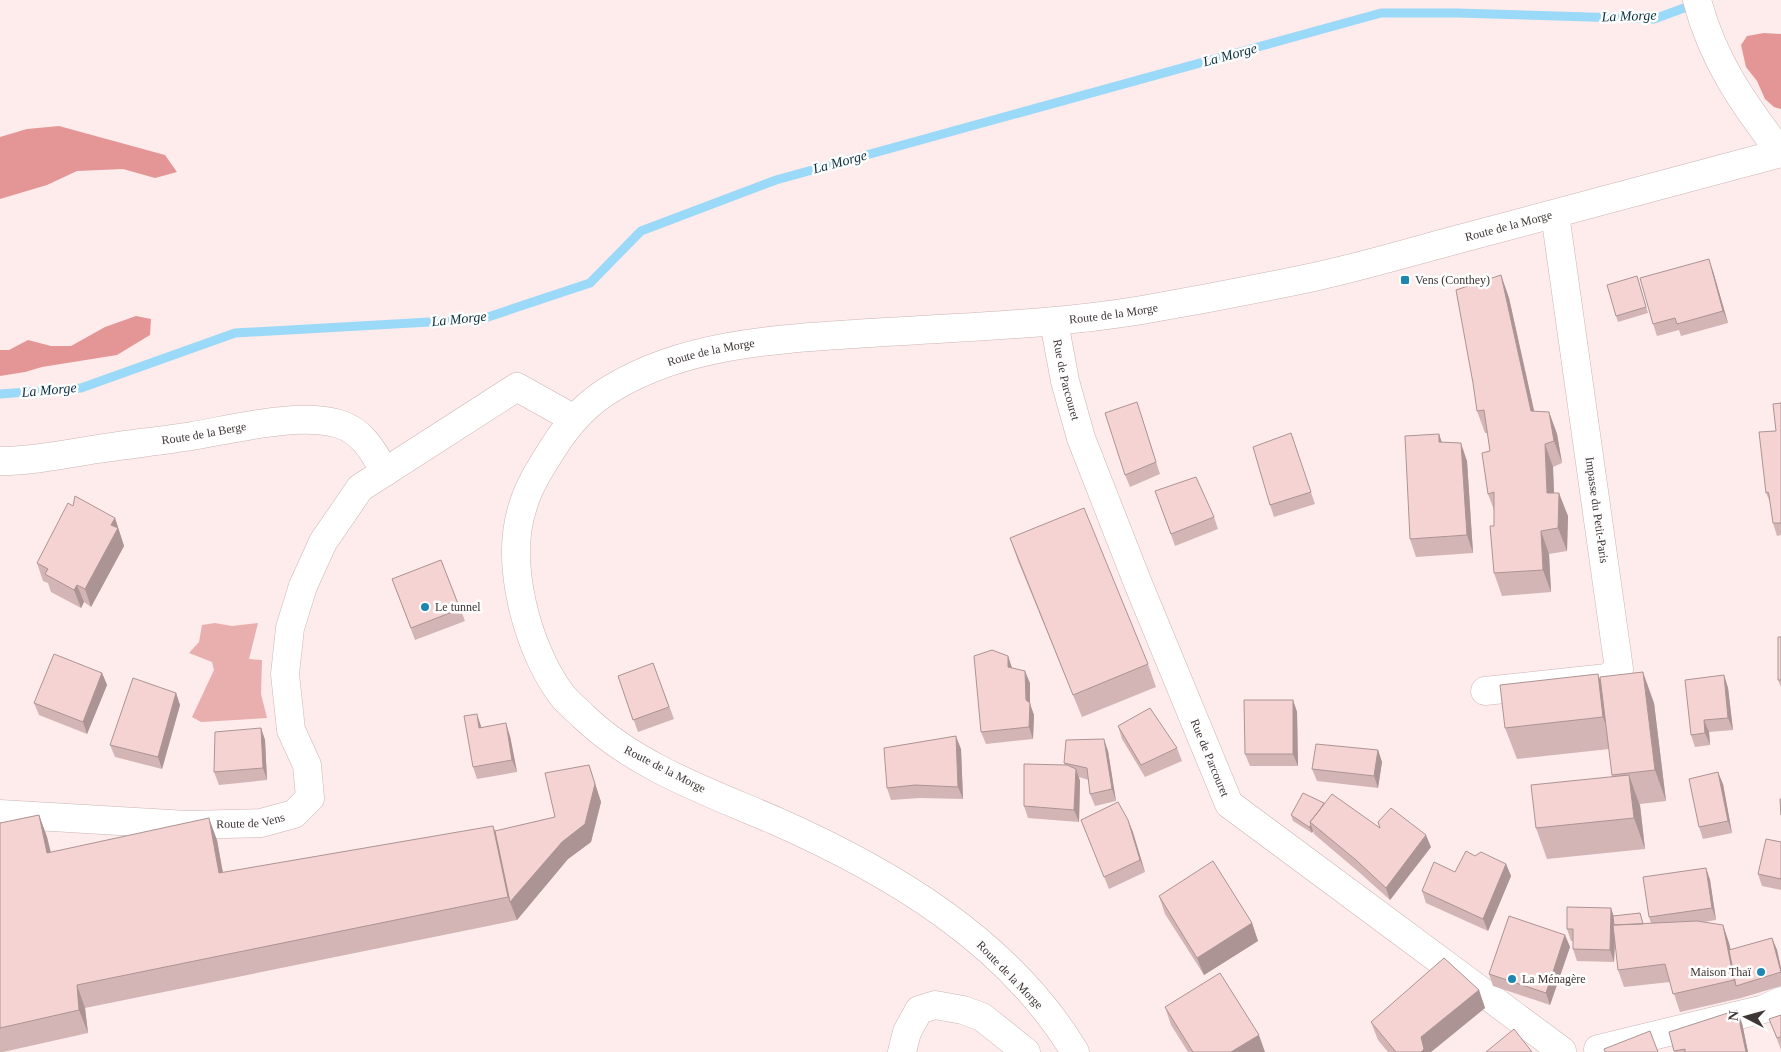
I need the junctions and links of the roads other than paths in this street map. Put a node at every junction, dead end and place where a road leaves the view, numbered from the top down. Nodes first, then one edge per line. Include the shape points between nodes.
1 (1697, 0) edge
2 (1781, 153) edge
3 (1555, 214) junction
4 (1054, 322) junction
5 (574, 420) junction
6 (0, 461) edge
7 (385, 472) junction
8 (1485, 691) dead end
9 (0, 814) edge
10 (1781, 1001) edge
11 (1598, 1050) edge
12 (902, 1052) edge
13 (1026, 1052) edge
14 (1075, 1052) edge
15 (1562, 1052) edge

1 - 2 street via 1704,27 1726,74
2 - 3 street, Route de la Morge
3 - 4 street, Route de la Morge via 1317,276 1138,310
3 - 8 street, Impasse du Petit-Paris via 1620,669 1607,678
4 - 5 street, Route de la Morge via 809,337 719,348 680,357 641,372 607,390
4 - 15 street, Rue de Parcouret via 1064,381 1081,438 1229,804
5 - 7 street via 517,387
5 - 14 street, Route de la Morge via 536,475 521,511 516,552 520,598 535,650 562,696 603,735 637,758 855,858 913,892 963,928 998,959 1030,992
6 - 7 street, Route de la Berge via 46,457 236,427 323,421 341,424 356,432
7 - 9 street, Route de Vens via 360,488 323,542 303,586 290,628 285,674 291,730 307,765 310,798 294,814 261,823 187,825
10 - 11 street via 1764,1009
11 - 15 street via 1593,1044 1579,1040
12 - 13 street via 907,1032 919,1010 935,1005 982,1016

